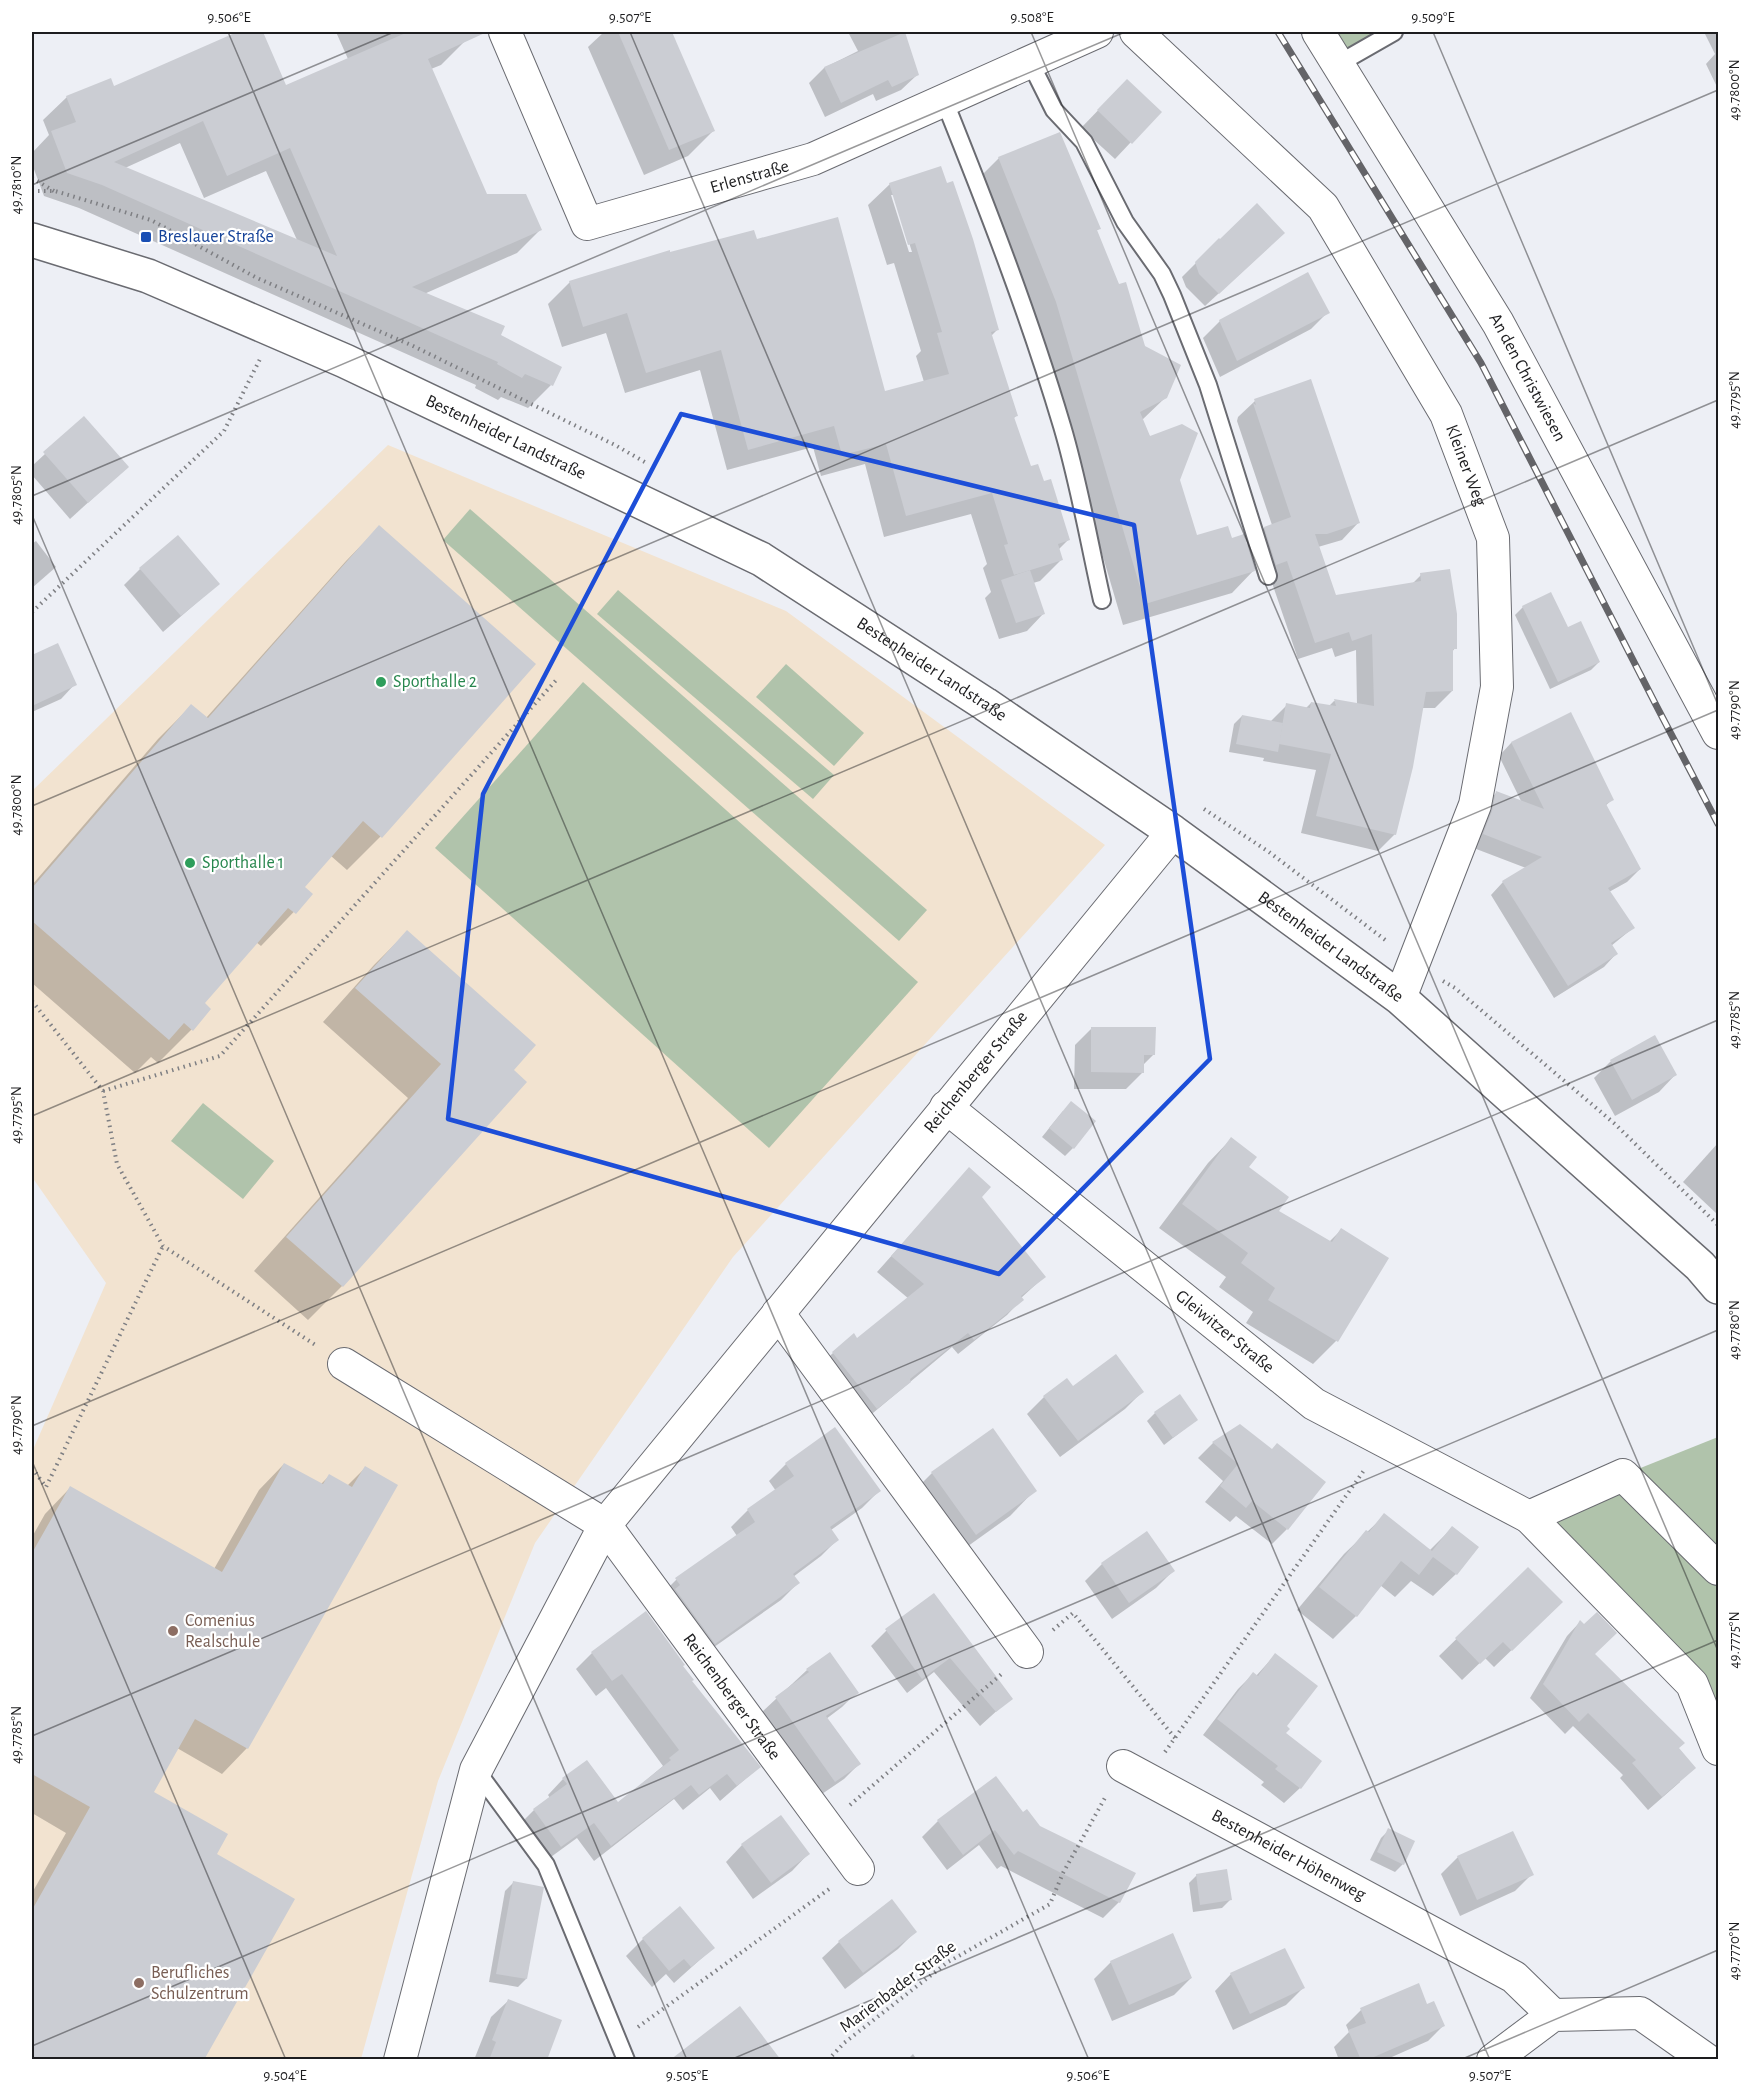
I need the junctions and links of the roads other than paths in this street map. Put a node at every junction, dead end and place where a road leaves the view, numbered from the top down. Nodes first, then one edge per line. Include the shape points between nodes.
1 (505, 32) edge
2 (1097, 32) edge
3 (1136, 32) edge
4 (1317, 32) edge
5 (1394, 32) edge
6 (1030, 62) junction
7 (1338, 64) junction
8 (944, 100) junction
9 (32, 240) edge
10 (1268, 576) dead end
11 (1102, 600) dead end
12 (1719, 733) edge
13 (1173, 832) junction
14 (1400, 998) junction
15 (946, 1107) junction
16 (1719, 1287) edge
17 (778, 1313) junction
18 (344, 1364) road end
19 (1529, 1517) junction
20 (605, 1525) junction
21 (1719, 1569) edge
22 (1027, 1652) road end
23 (1719, 1749) edge
24 (476, 1770) junction
25 (1135, 1773) road end
26 (858, 1869) road end
27 (1553, 2015) junction
28 (400, 2060) edge
29 (626, 2060) edge
30 (1493, 2060) edge
31 (1707, 2060) edge

1 - 8 street, Erlenstraße via 587,224 813,159
2 - 6 street, Erlenstraße
3 - 14 street, Kleiner Weg via 1323,207 1446,414 1493,538 1497,687 1475,805
4 - 7 street, An den Christwiesen
5 - 7 lane
6 - 8 street, Erlenstraße
6 - 10 lane via 1054,110 1087,148 1125,222 1172,295 1208,385
7 - 12 street, An den Christwiesen via 1498,323
8 - 11 lane via 1029,323 1059,418
9 - 13 main road, Bestenheider Landstraße via 148,276 345,361 761,559
13 - 14 main road, Bestenheider Landstraße
13 - 15 street, Reichenberger Straße
14 - 16 main road, Bestenheider Landstraße
15 - 17 street, Reichenberger Straße
15 - 19 street, Gleiwitzer Straße via 1314,1404
17 - 20 street, Reichenberger Straße
17 - 22 street
18 - 20 street, Reichenberger Straße
19 - 21 street via 1623,1475
19 - 23 street via 1692,1684
20 - 24 street, Reichenberger Straße
20 - 26 street, Reichenberger Straße
24 - 28 street, Reichenberger Straße
24 - 29 lane via 546,1865
25 - 27 street, Bestenheider Höhenweg via 1514,1977
27 - 30 street
27 - 31 street via 1640,2013

